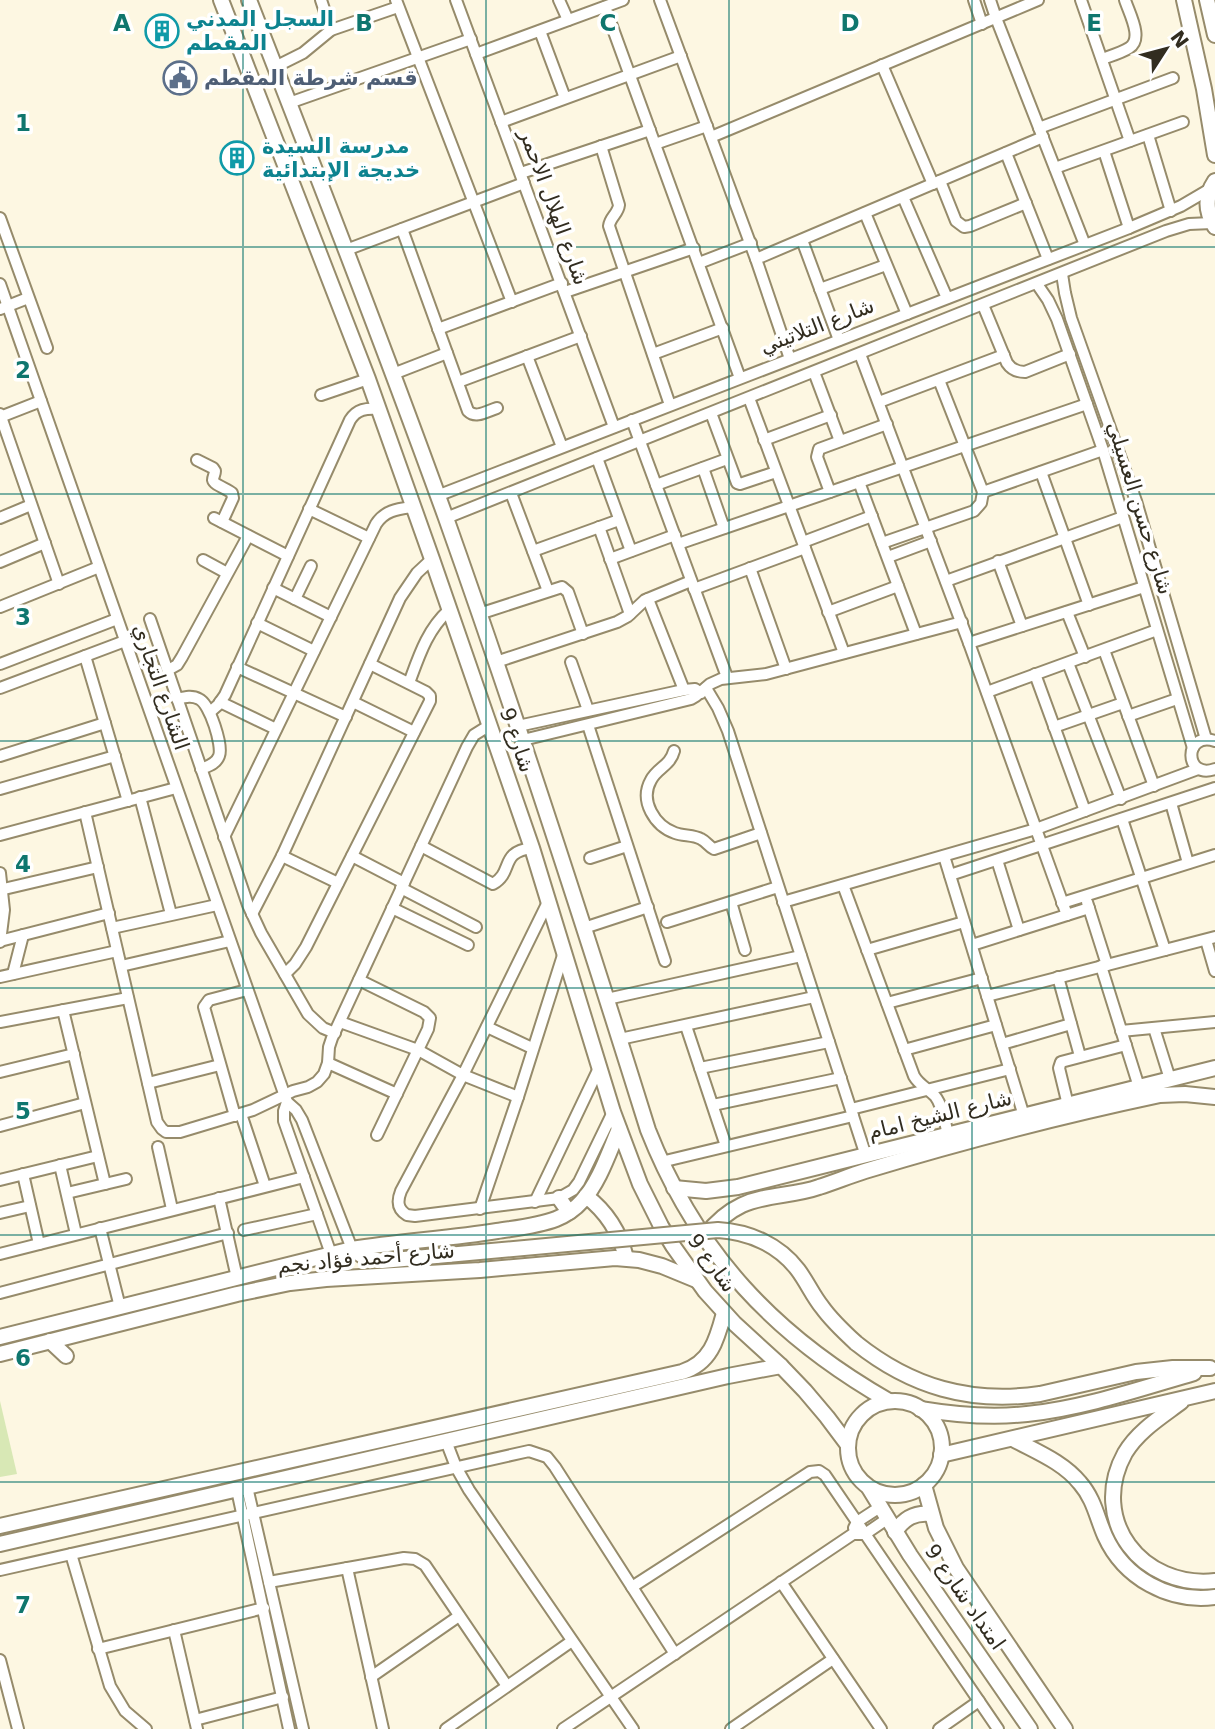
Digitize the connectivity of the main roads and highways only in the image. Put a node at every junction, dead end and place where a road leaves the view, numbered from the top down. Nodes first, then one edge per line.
1 (221, 0) edge
2 (249, 0) edge
3 (1184, 0) edge
4 (1207, 0) edge
5 (1215, 35) edge
6 (1215, 155) edge
7 (1212, 185) edge
8 (1214, 225) edge
9 (1215, 1068) edge
10 (1215, 1097) edge
11 (619, 1129) junction
12 (801, 1172) junction
13 (674, 1188) junction
14 (800, 1193) junction
15 (586, 1196) junction
16 (559, 1198) road end
17 (569, 1212) junction
18 (705, 1237) junction
19 (352, 1249) junction
20 (626, 1258) junction
21 (696, 1280) junction
22 (724, 1313) junction
23 (0, 1337) edge
24 (50, 1341) junction
25 (0, 1354) edge
26 (66, 1356) dead end
27 (781, 1366) junction
28 (1213, 1367) edge
29 (631, 1391) junction
30 (1215, 1391) edge
31 (1186, 1398) junction
32 (889, 1401) junction
33 (920, 1409) junction
34 (1013, 1439) junction
35 (848, 1446) junction
36 (941, 1455) junction
37 (924, 1485) junction
38 (868, 1487) junction
39 (931, 1514) junction
40 (0, 1526) edge
41 (895, 1532) junction
42 (0, 1544) edge
43 (1215, 1581) edge
44 (1215, 1597) edge
45 (1030, 1729) edge
46 (1065, 1729) edge

1 - 11 main road, شارع 9
2 - 13 main road, شارع 9
3 - 6 main road
4 - 5 main road
7 - 8 main road
9 - 12 main road, شارع الشيخ امام
10 - 14 main road, شارع الشيخ امام
11 - 15 main road, شارع أحمد فؤاد نجم
11 - 21 main road, شارع 9
12 - 13 main road, شارع الشيخ امام
12 - 14 main road
13 - 18 main road, شارع 9
14 - 18 main road, شارع الشيخ امام
15 - 17 main road, شارع أحمد فؤاد نجم
15 - 20 main road
16 - 17 main road
17 - 19 main road, شارع أحمد فؤاد نجم
18 - 32 main road, شارع 9
19 - 23 main road, شارع أحمد فؤاد نجم
19 - 28 main road, bridge
20 - 21 main road, شارع أحمد فؤاد نجم
20 - 24 main road, شارع أحمد فؤاد نجم
21 - 22 main road, شارع 9
22 - 27 main road, شارع 9
22 - 29 main road
24 - 25 main road, شارع أحمد فؤاد نجم
24 - 26 main road
27 - 29 main road
27 - 35 main road, شارع 9
28 - 33 main road
29 - 40 main road
29 - 42 main road
30 - 31 main road
31 - 34 main road
31 - 43 main road
32 - 33 main road
32 - 35 main road
33 - 36 main road
34 - 36 main road
34 - 44 main road
35 - 38 main road
36 - 37 main road
37 - 38 main road
37 - 39 main road, امتداد شارع 9
38 - 41 main road, امتداد شارع 9
39 - 41 main road
39 - 46 main road, امتداد شارع 9
41 - 45 main road, امتداد شارع 9

